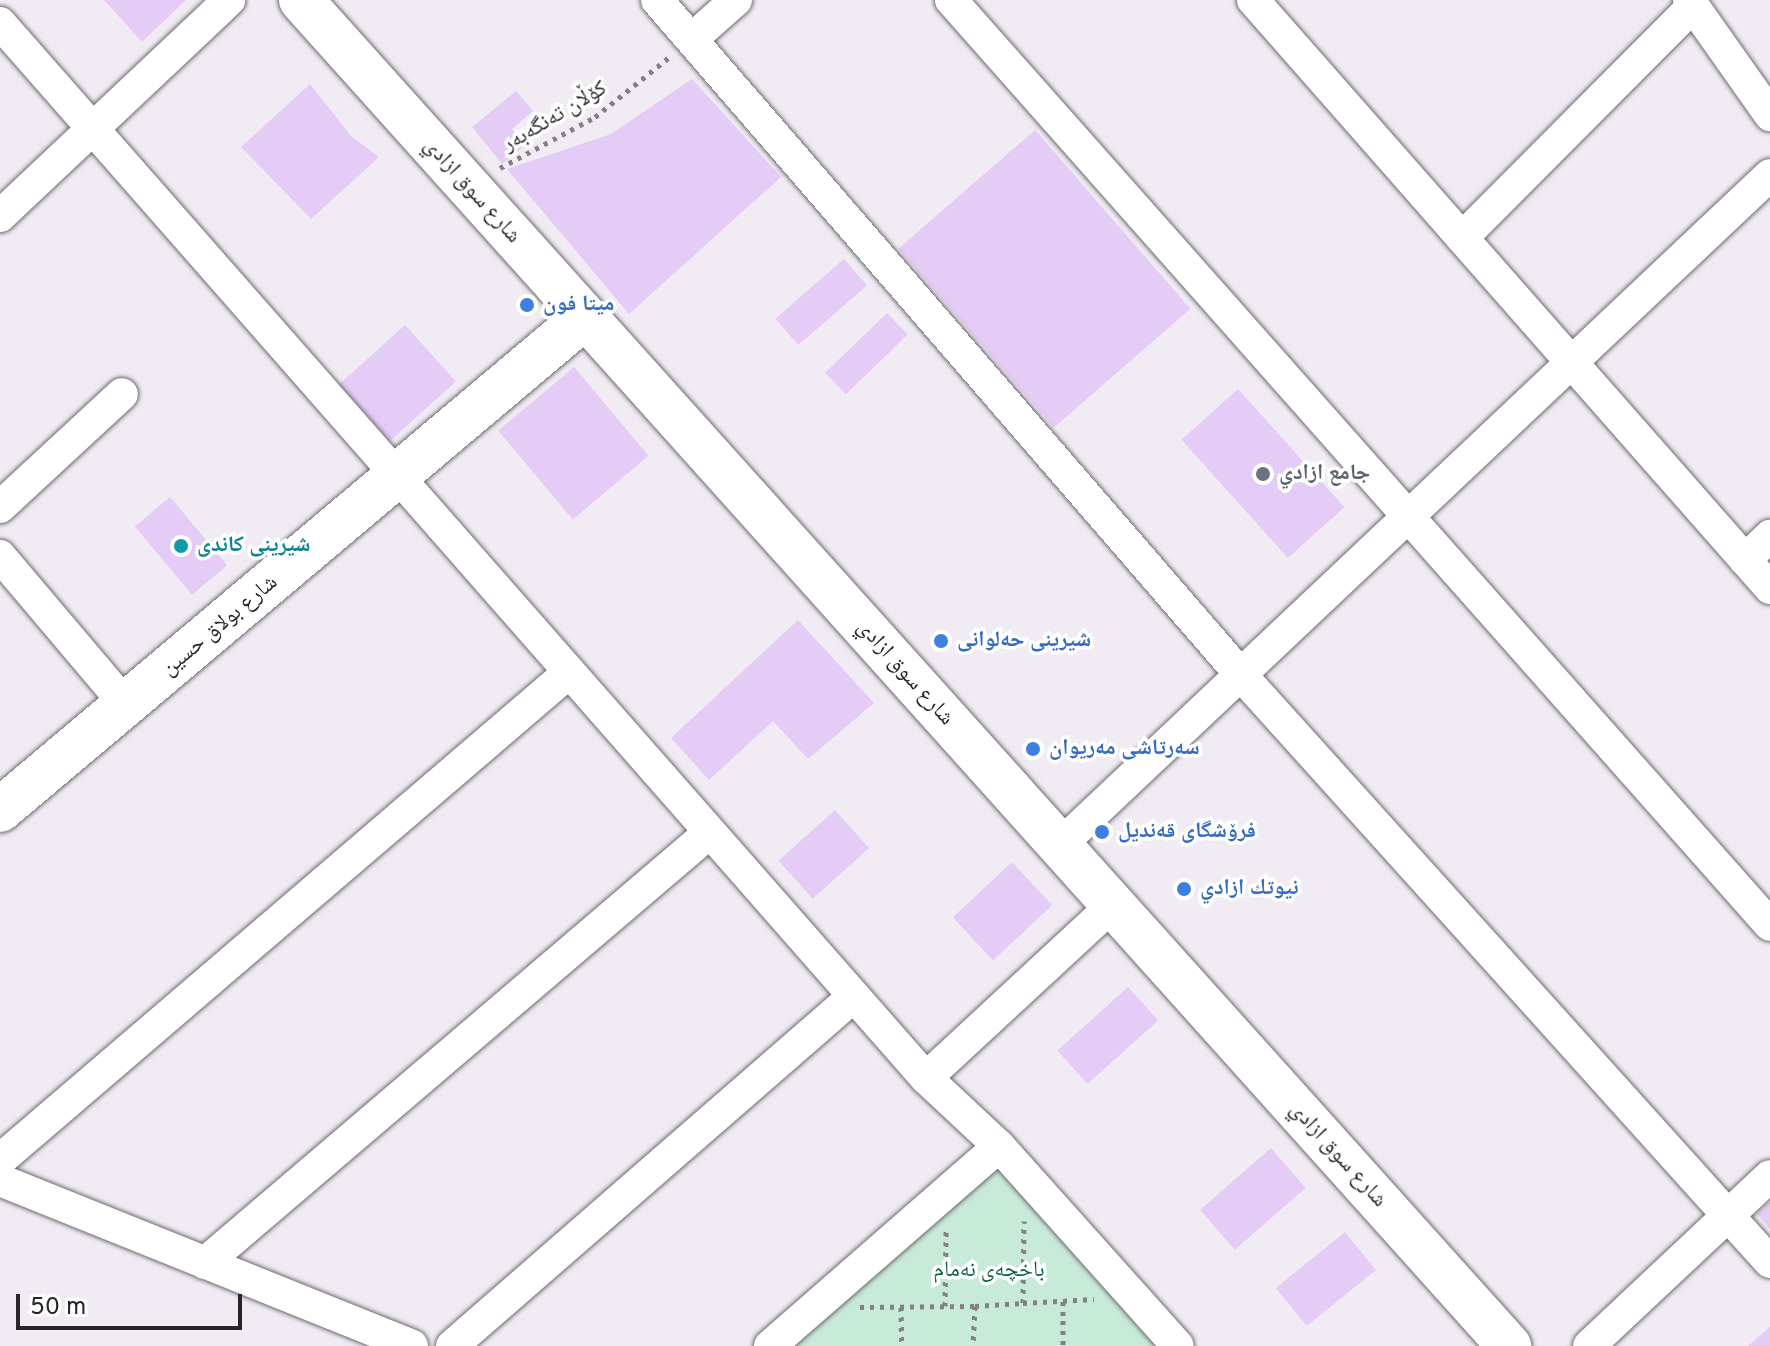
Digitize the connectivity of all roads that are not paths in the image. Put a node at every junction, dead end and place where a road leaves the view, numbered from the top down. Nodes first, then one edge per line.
1 (229, 0) edge
2 (301, 0) edge
3 (657, 0) edge
4 (736, 0) edge
5 (951, 0) edge
6 (1253, 0) edge
7 (1691, 3) edge
8 (0, 23) edge
9 (692, 39) junction
10 (1770, 115) edge
11 (94, 127) junction
12 (1770, 175) edge
13 (0, 216) edge
14 (1462, 238) junction
15 (585, 317) junction
16 (1572, 363) junction
17 (122, 394) dead end
18 (398, 477) junction
19 (0, 507) edge
20 (1409, 516) junction
21 (1770, 536) edge
22 (0, 556) edge
23 (1745, 560) junction
24 (1770, 588) edge
25 (567, 674) junction
26 (1241, 675) junction
27 (125, 704) junction
28 (0, 810) edge
29 (709, 833) junction
30 (1060, 845) junction
31 (1113, 905) junction
32 (1770, 925) edge
33 (854, 996) junction
34 (926, 1078) junction
35 (999, 1146) junction
36 (0, 1160) edge
37 (1770, 1176) edge
38 (0, 1180) edge
39 (1728, 1215) junction
40 (1770, 1262) edge
41 (205, 1263) junction
42 (412, 1346) edge
43 (452, 1346) edge
44 (770, 1346) edge
45 (1178, 1346) edge
46 (1509, 1346) edge
47 (1589, 1346) edge

1 - 11 street
2 - 15 street, شارع سوق ازادي
3 - 9 street
4 - 9 street
5 - 20 street
6 - 14 street
7 - 10 street
7 - 14 street
8 - 11 street
9 - 26 street
11 - 13 street
11 - 18 street
12 - 16 street
14 - 16 street
15 - 18 street, شارع بولاق حسين
15 - 30 street, شارع سوق ازادي
16 - 20 street
16 - 23 street
17 - 19 street
18 - 25 street
18 - 27 street, شارع بولاق حسين
20 - 26 street
20 - 32 street
21 - 23 street
22 - 27 street
23 - 24 street
25 - 29 street
25 - 36 street
26 - 30 street
26 - 39 street
27 - 28 street, شارع بولاق حسين
29 - 33 street
29 - 41 street
30 - 31 street, شارع سوق ازادي
31 - 34 street
31 - 46 street, شارع سوق ازادي
33 - 34 street
33 - 43 street
34 - 35 street
35 - 44 street
35 - 45 street
37 - 39 street
38 - 41 street
39 - 40 street
39 - 47 street
41 - 42 street

